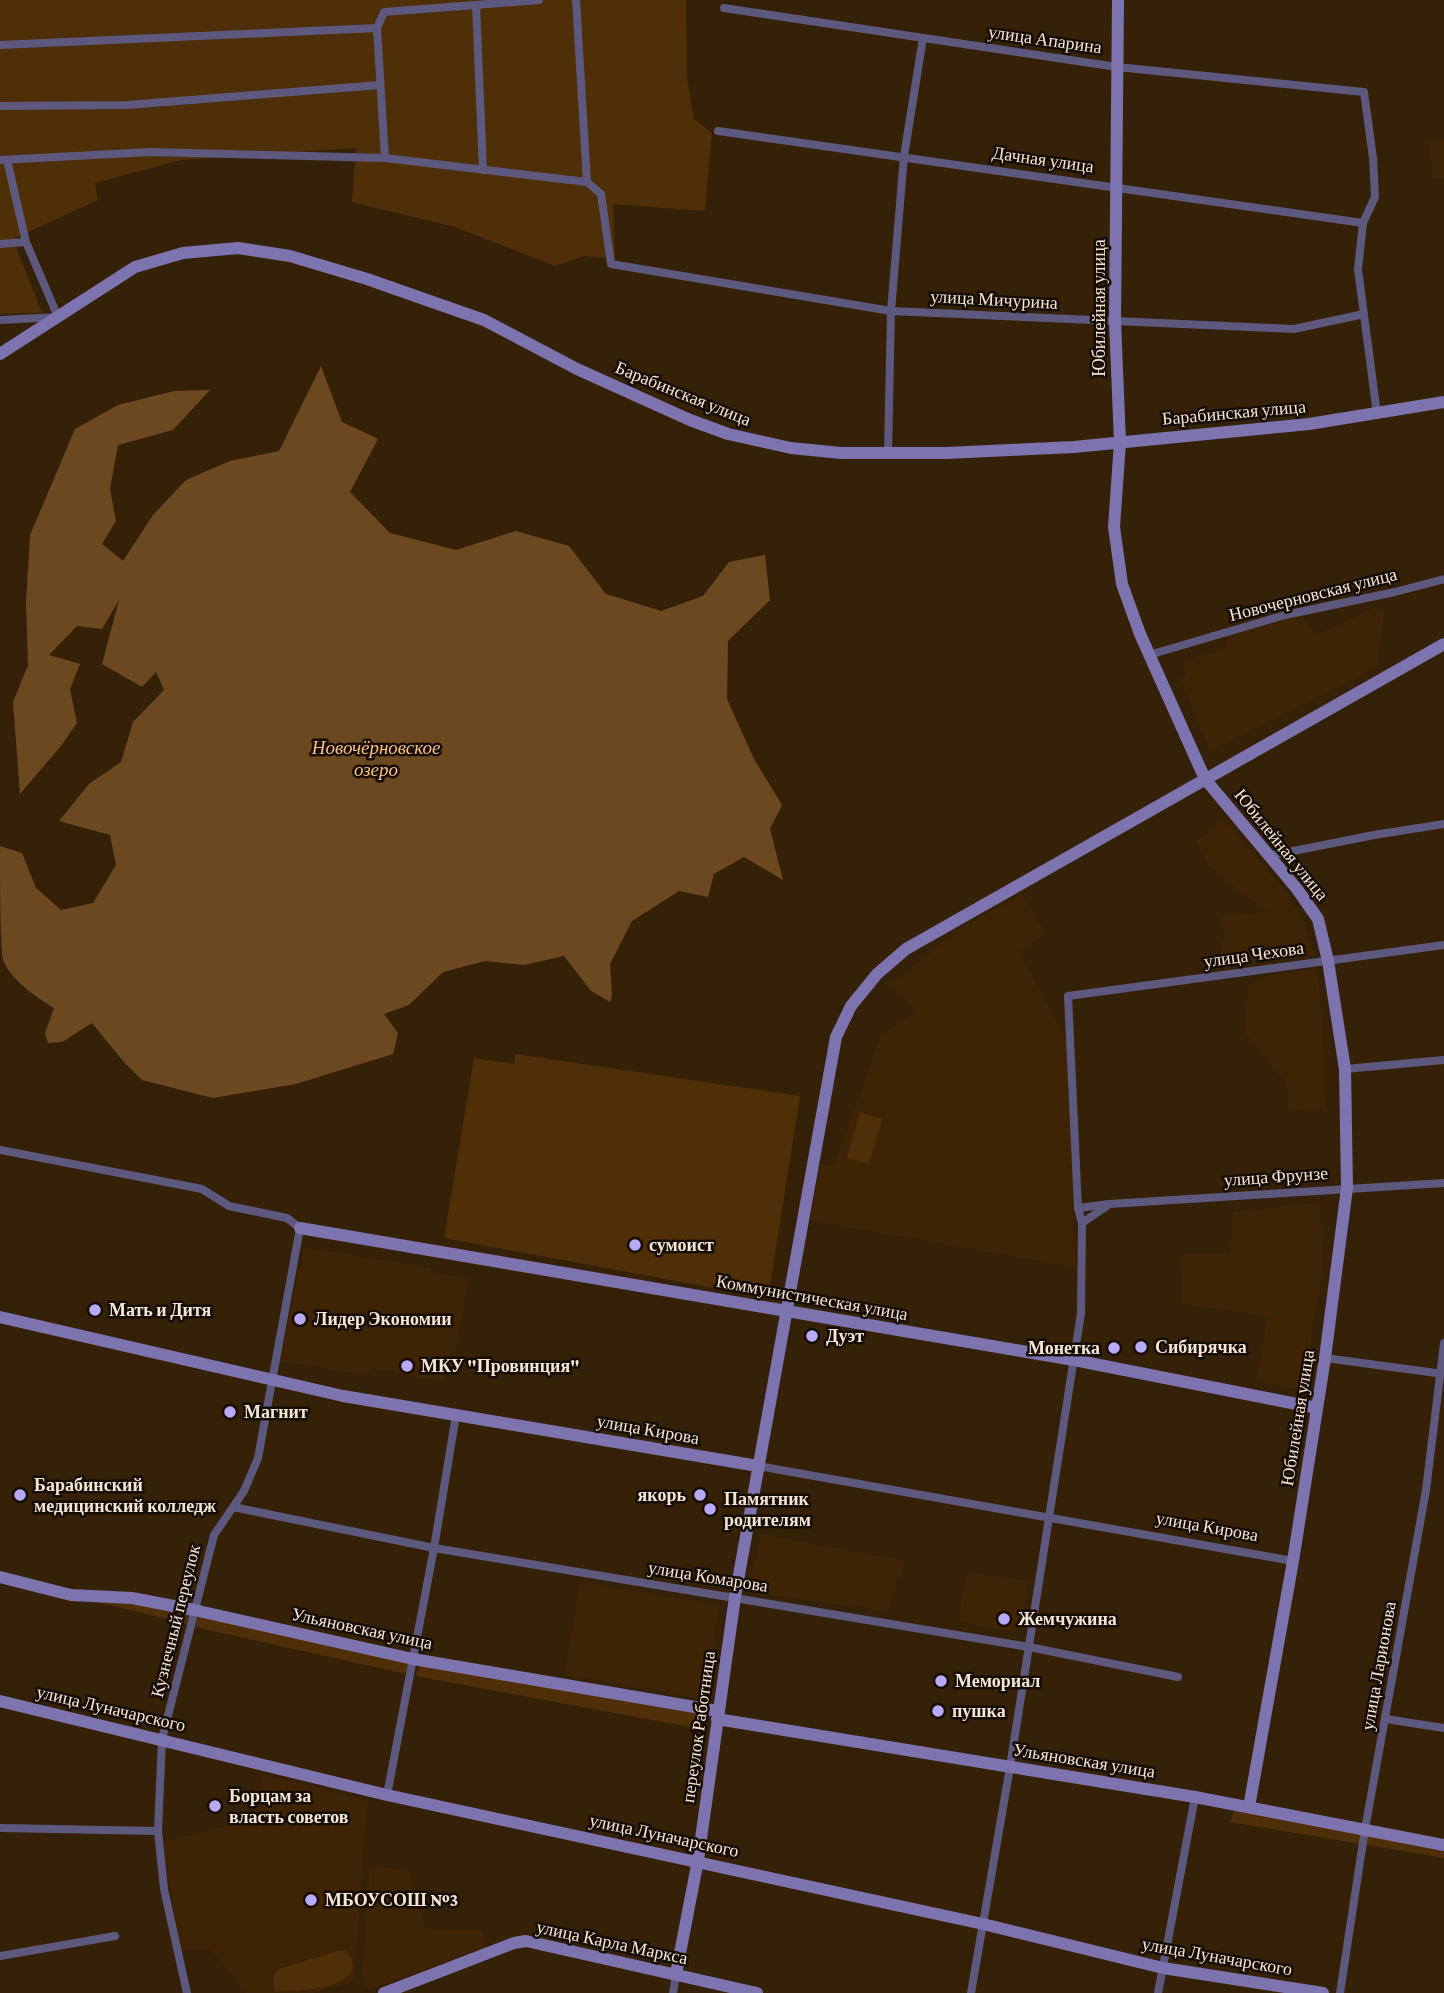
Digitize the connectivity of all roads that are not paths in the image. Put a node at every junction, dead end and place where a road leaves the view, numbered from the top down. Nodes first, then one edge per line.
1 (539, 0) edge
2 (576, 0) edge
3 (1118, 0) edge
4 (476, 5) junction
5 (724, 8) dead end
6 (377, 28) junction
7 (923, 38) junction
8 (0, 45) edge
9 (1117, 66) junction
10 (380, 85) junction
11 (0, 106) edge
12 (718, 131) dead end
13 (904, 156) junction
14 (385, 158) junction
15 (3, 160) edge
16 (484, 170) junction
17 (587, 182) junction
18 (1117, 187) junction
19 (1363, 223) junction
20 (26, 242) junction
21 (0, 244) edge
22 (891, 311) junction
23 (1364, 314) junction
24 (58, 317) junction
25 (0, 320) edge
26 (1115, 321) junction
27 (0, 354) edge
28 (1444, 402) edge
29 (1377, 414) junction
30 (1119, 442) junction
31 (888, 452) junction
32 (1444, 579) edge
33 (1444, 644) edge
34 (1149, 656) junction
35 (1205, 779) junction
36 (1444, 824) edge
37 (1268, 856) junction
38 (1444, 945) edge
39 (1328, 961) junction
40 (1444, 1060) edge
41 (1345, 1069) junction
42 (0, 1150) edge
43 (1444, 1183) edge
44 (1347, 1188) junction
45 (1110, 1204) junction
46 (1078, 1208) junction
47 (1082, 1223) junction
48 (300, 1228) junction
49 (785, 1312) junction
50 (0, 1317) edge
51 (1444, 1343) edge
52 (1325, 1359) junction
53 (1074, 1360) junction
54 (1441, 1373) edge
55 (271, 1379) junction
56 (1317, 1408) junction
57 (456, 1415) junction
58 (758, 1466) junction
59 (233, 1507) junction
60 (1049, 1516) junction
61 (435, 1548) junction
62 (1293, 1561) junction
63 (0, 1577) edge
64 (735, 1597) junction
65 (194, 1610) junction
66 (1029, 1647) junction
67 (414, 1659) junction
68 (1178, 1676) dead end
69 (0, 1701) edge
70 (717, 1715) junction
71 (1386, 1718) junction
72 (1444, 1728) edge
73 (162, 1739) junction
74 (1010, 1767) junction
75 (387, 1795) junction
76 (1195, 1797) junction
77 (1249, 1807) junction
78 (0, 1828) edge
79 (1365, 1829) junction
80 (158, 1831) junction
81 (1444, 1845) edge
82 (698, 1860) junction
83 (983, 1924) junction
84 (115, 1936) dead end
85 (0, 1956) edge
86 (1163, 1968) junction
87 (676, 1975) junction
88 (187, 1993) edge
89 (384, 1993) edge
90 (673, 1993) edge
91 (757, 1993) edge
92 (971, 1993) edge
93 (1158, 1993) edge
94 (1322, 1993) edge
95 (1340, 1993) edge

1 - 4 street
2 - 17 street
3 - 9 street, Юбилейная улица
4 - 6 street
4 - 16 street
5 - 7 street, улица Апарина
6 - 8 street
6 - 10 street
7 - 9 street, улица Апарина
7 - 13 street
9 - 18 street, Юбилейная улица
9 - 19 street, улица Апарина
10 - 11 street
10 - 14 street
12 - 13 street, Дачная улица
13 - 18 street, Дачная улица
13 - 22 street
14 - 15 street
14 - 16 street
15 - 20 street
16 - 17 street
17 - 22 street, улица Мичурина
18 - 19 street, Дачная улица
18 - 26 street, Юбилейная улица
19 - 23 street
20 - 21 street
20 - 24 street
22 - 26 street, улица Мичурина
22 - 31 street
23 - 26 street, улица Мичурина
23 - 29 street
24 - 25 street
24 - 27 street, Барабинская улица
24 - 31 street, Барабинская улица
26 - 30 street, Юбилейная улица
28 - 29 street, Барабинская улица
29 - 30 street, Барабинская улица
30 - 31 street, Барабинская улица
30 - 34 street, Юбилейная улица
32 - 34 street, Новочерновская улица
33 - 35 street, переулок Работница
34 - 35 street, Юбилейная улица
35 - 37 street, Юбилейная улица
35 - 49 street, переулок Работница
36 - 37 street
37 - 39 street, Юбилейная улица
38 - 39 street, улица Чехова
39 - 41 street, Юбилейная улица
39 - 46 street, улица Чехова
40 - 41 street
41 - 44 street, Юбилейная улица
42 - 48 street
43 - 44 street, улица Фрунзе
44 - 45 street, улица Фрунзе
44 - 52 street, Юбилейная улица
45 - 46 street, улица Фрунзе
45 - 47 street
46 - 47 street
47 - 53 street
48 - 49 street, Коммунистическая улица
48 - 55 street, Кузнечный переулок
49 - 53 street, Коммунистическая улица
49 - 58 street, переулок Работница
50 - 55 street, улица Кирова
51 - 54 street, улица Ларионова
52 - 54 street
52 - 56 street, Юбилейная улица
53 - 56 street, Коммунистическая улица
53 - 60 street
54 - 71 street, улица Ларионова
55 - 57 street, улица Кирова
55 - 59 street, Кузнечный переулок
56 - 62 street, Юбилейная улица
57 - 58 street, улица Кирова
57 - 61 street
58 - 60 street, улица Кирова
58 - 64 street, переулок Работница
59 - 61 street, улица Комарова
59 - 65 street, Кузнечный переулок
60 - 62 street, улица Кирова
60 - 66 street
61 - 64 street, улица Комарова
61 - 67 street
62 - 77 street, Юбилейная улица
63 - 65 street, Ульяновская улица
64 - 66 street, улица Комарова
64 - 70 street, переулок Работница
65 - 67 street, Ульяновская улица
65 - 73 street, Кузнечный переулок
66 - 68 street, улица Комарова
66 - 74 street
67 - 70 street, Ульяновская улица
67 - 75 street
69 - 73 street, улица Луначарского
70 - 74 street, Ульяновская улица
70 - 82 street, переулок Работница
71 - 72 street
71 - 79 street, улица Ларионова
73 - 75 street, улица Луначарского
73 - 80 street, Кузнечный переулок
74 - 76 street, Ульяновская улица
74 - 83 street
75 - 82 street, улица Луначарского
76 - 77 street, Ульяновская улица
76 - 86 street
77 - 79 street, Ульяновская улица
78 - 80 street
79 - 81 street, Ульяновская улица
79 - 95 street, улица Ларионова
80 - 88 street, Кузнечный переулок
82 - 83 street, улица Луначарского
82 - 87 street, переулок Работница
83 - 86 street, улица Луначарского
83 - 92 street
84 - 85 street
86 - 93 street
86 - 94 street, улица Луначарского
87 - 89 street, улица Карла Маркса
87 - 90 street, переулок Работница
87 - 91 street, улица Карла Маркса

